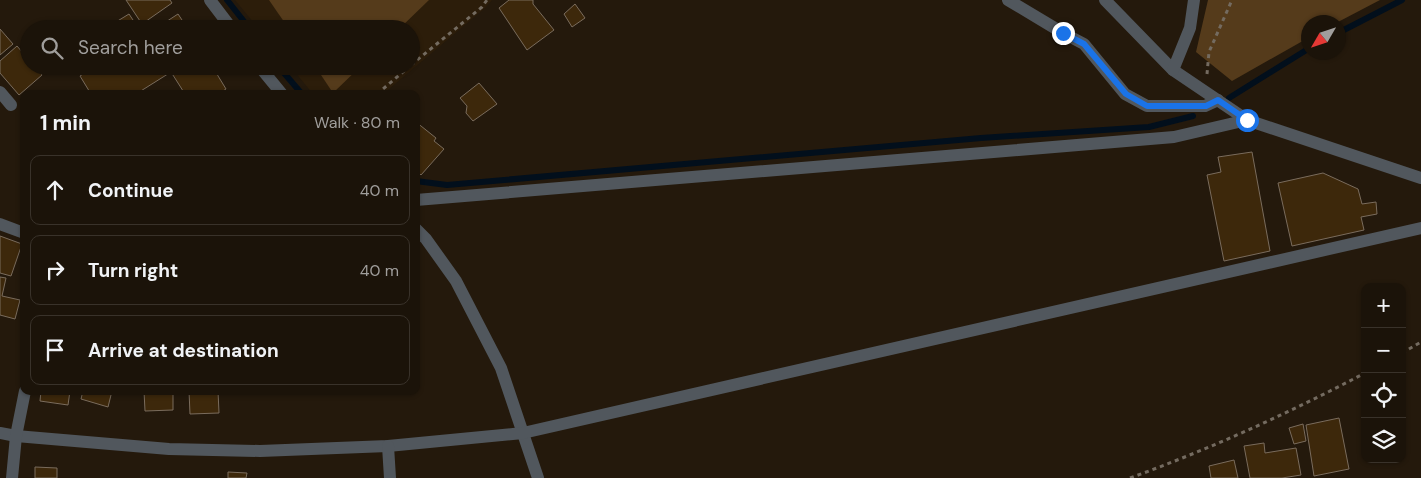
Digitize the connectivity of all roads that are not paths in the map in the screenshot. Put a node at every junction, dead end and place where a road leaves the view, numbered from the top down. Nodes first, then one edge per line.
1 (210, 0) edge
2 (1008, 0) edge
3 (1105, 0) edge
4 (1194, 0) edge
5 (225, 20) edge
6 (1173, 70) junction
7 (266, 75) edge
8 (279, 90) edge
9 (0, 92) edge
10 (1218, 100) junction
11 (11, 105) dead end
12 (1247, 120) junction
13 (1421, 178) edge
14 (420, 200) edge
15 (0, 224) edge
16 (1421, 228) edge
17 (20, 232) edge
18 (420, 233) edge
19 (24, 395) edge
20 (0, 432) edge
21 (523, 433) junction
22 (16, 436) junction
23 (388, 446) junction
24 (12, 478) edge
25 (390, 478) edge
26 (538, 478) edge

1 - 5 street
2 - 10 street
3 - 6 street
4 - 6 street
6 - 10 street
7 - 8 street
9 - 11 street
10 - 12 street
12 - 13 street
12 - 14 street
15 - 17 street
16 - 21 street
18 - 21 street
19 - 22 street
20 - 22 street
21 - 23 street
21 - 26 street
22 - 23 street
22 - 24 street
23 - 25 street

